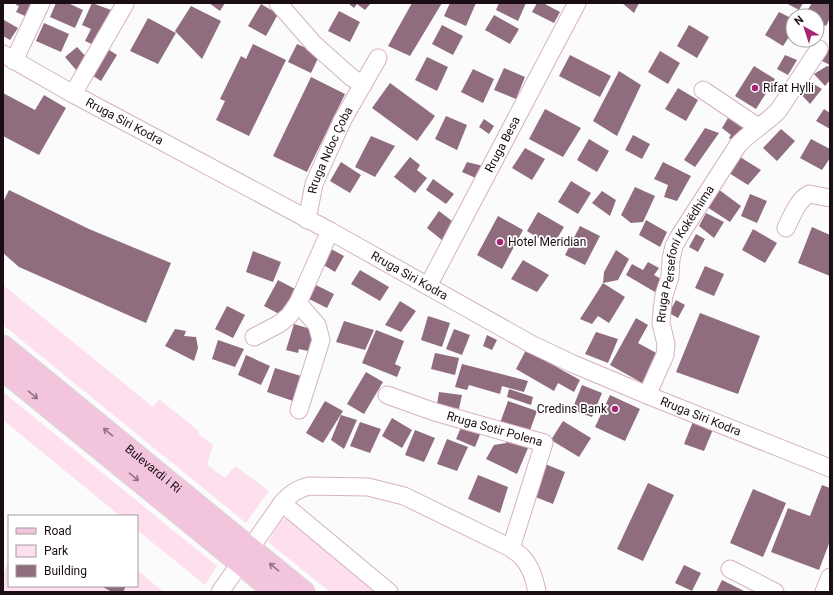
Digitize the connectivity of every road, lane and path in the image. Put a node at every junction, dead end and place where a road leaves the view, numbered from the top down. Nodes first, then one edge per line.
1 (41, 3) edge
2 (124, 3) edge
3 (278, 3) edge
4 (577, 3) edge
5 (819, 49) dead end
6 (8, 58) edge
7 (378, 58) dead end
8 (363, 84) junction
9 (703, 90) dead end
10 (73, 94) junction
11 (758, 126) junction
12 (830, 198) edge
13 (308, 220) junction
14 (786, 228) dead end
15 (330, 231) junction
16 (428, 286) junction
17 (298, 303) junction
18 (254, 337) dead end
19 (3, 346) edge
20 (3, 370) edge
21 (387, 395) dead end
22 (647, 395) junction
23 (299, 410) dead end
24 (830, 468) edge
25 (282, 503) junction
26 (511, 548) junction
27 (245, 556) junction
28 (730, 568) dead end
29 (830, 577) edge
30 (220, 592) edge
31 (276, 592) edge
32 (304, 592) edge
33 (390, 592) edge
34 (537, 592) edge
35 (775, 592) edge
36 (824, 592) edge

1 - 6 street
2 - 10 street
3 - 8 street
4 - 16 street, Rruga Besa
5 - 11 street, Rruga Persefoni Kokëdhima
6 - 10 street, Rruga Siri Kodra
7 - 8 street, Rruga Ndoc Çoba
8 - 13 street, Rruga Ndoc Çoba
9 - 11 street
10 - 13 street, Rruga Siri Kodra
11 - 22 street, Rruga Persefoni Kokëdhima
12 - 14 street
13 - 15 street, Rruga Siri Kodra
15 - 16 street, Rruga Siri Kodra
15 - 17 street
16 - 22 street, Rruga Siri Kodra
17 - 18 street
17 - 23 street
27 -> 19 main road, Bulevardi i Ri
20 -> 27 main road, Bulevardi i Ri
21 - 26 street, Rruga Sotir Polena
22 - 24 street, Rruga Siri Kodra
25 - 26 street
25 - 27 street
25 - 33 street
26 - 34 street
27 - 30 street
27 - 31 main road, Bulevardi i Ri
32 -> 27 main road, Bulevardi i Ri
28 - 35 street
29 - 36 street

